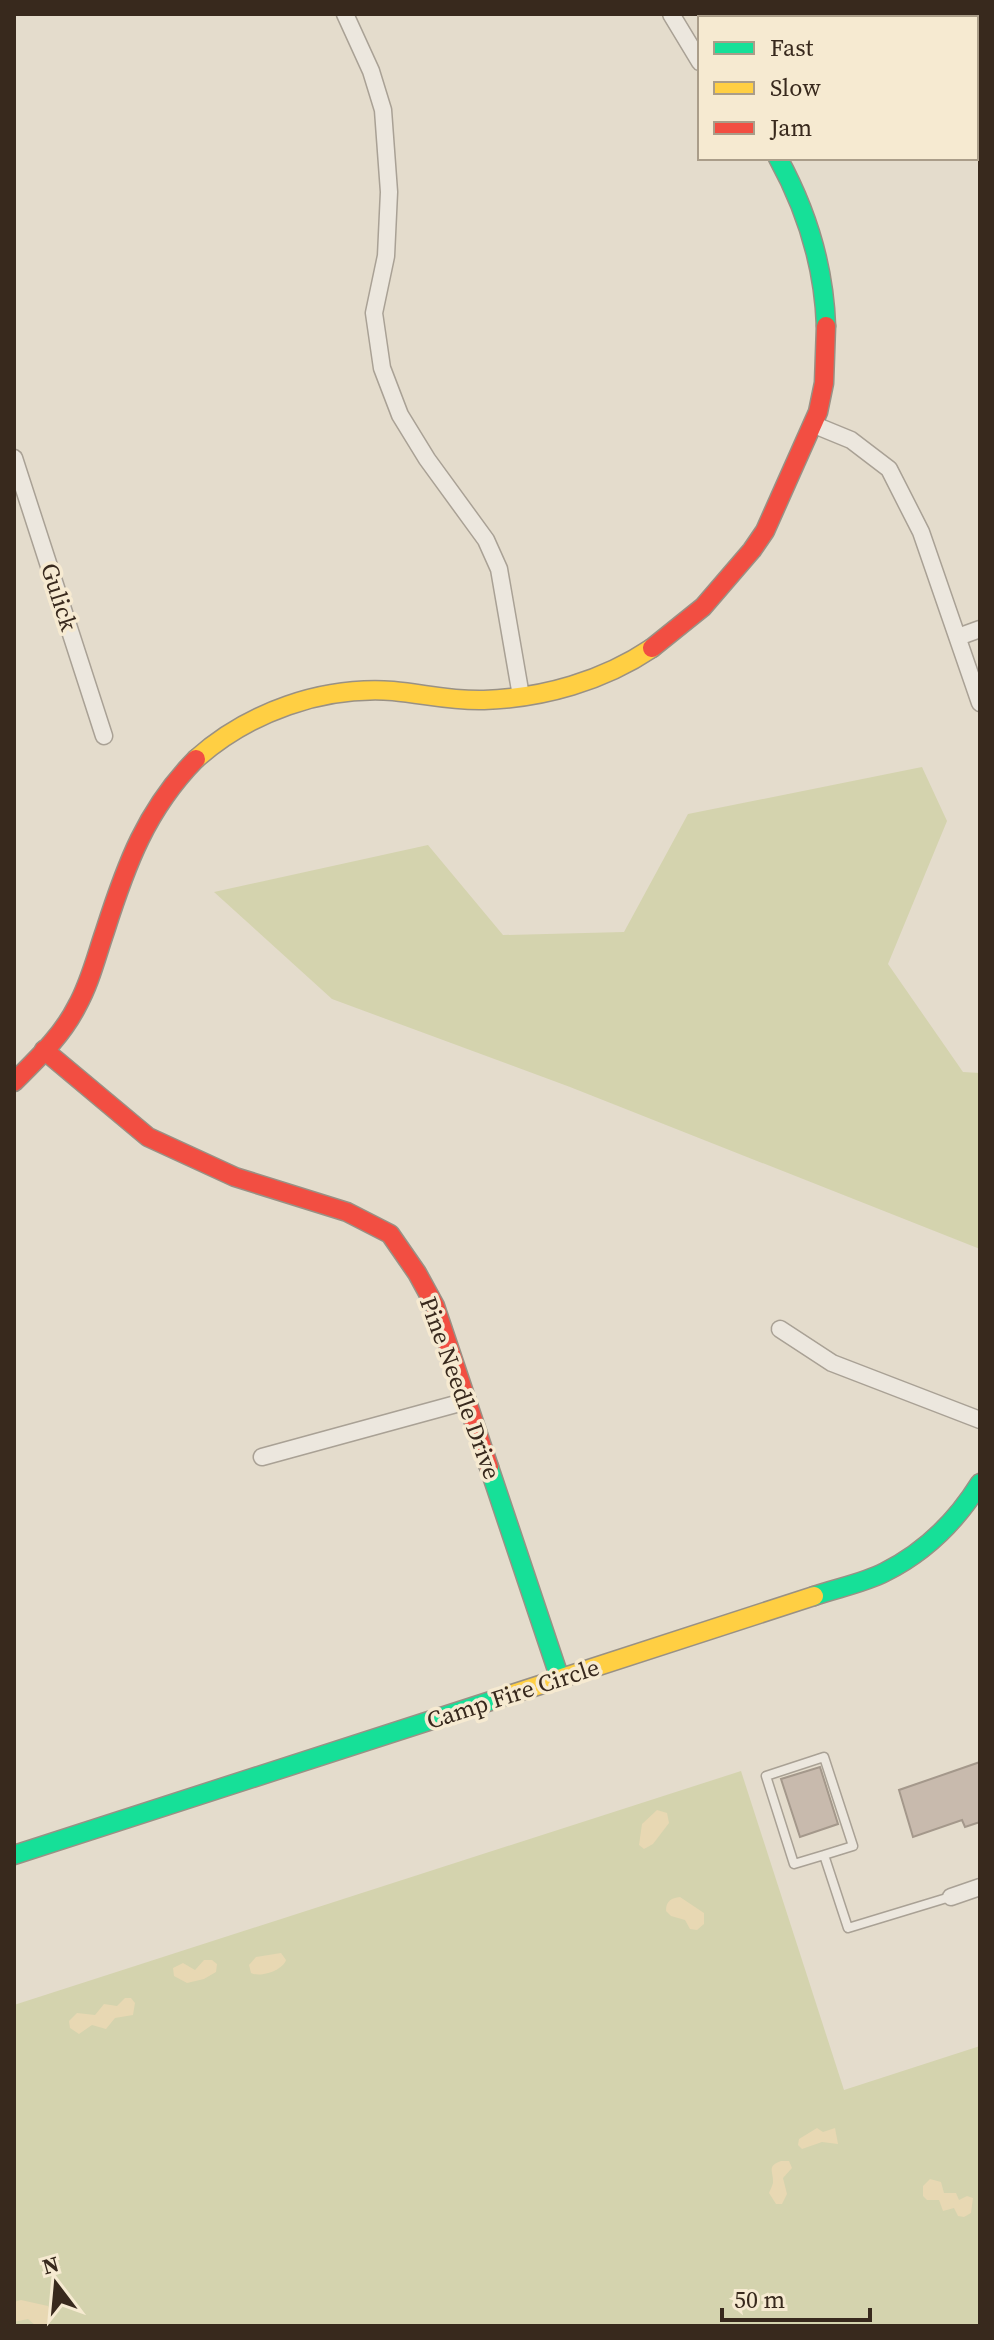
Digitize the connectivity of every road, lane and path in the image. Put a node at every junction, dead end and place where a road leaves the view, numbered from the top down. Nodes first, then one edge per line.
1 (345, 14) edge
2 (671, 14) edge
3 (698, 59) edge
4 (779, 160) edge
5 (812, 424) junction
6 (14, 458) edge
7 (980, 629) edge
8 (958, 637) junction
9 (521, 696) junction
10 (980, 703) edge
11 (104, 736) dead end
12 (44, 1050) junction
13 (14, 1082) edge
14 (780, 1329) dead end
15 (467, 1401) junction
16 (980, 1420) edge
17 (262, 1457) dead end
18 (980, 1483) edge
19 (560, 1679) junction
20 (14, 1855) edge
21 (824, 1855) junction
22 (980, 1887) edge
23 (951, 1897) joint

1 - 9 street
2 - 3 street
4 - 5 street
5 - 8 street
5 - 9 street
6 - 11 street, Gulick
7 - 8 street
8 - 10 street
9 - 12 street
12 - 13 street
12 - 15 street, Pine Needle Drive
14 - 16 street
15 - 17 street
15 - 19 street, Pine Needle Drive
18 - 19 street, Camp Fire Circle
19 - 20 street, Camp Fire Circle
21 - 21 lane
21 - 23 lane
22 - 23 street

